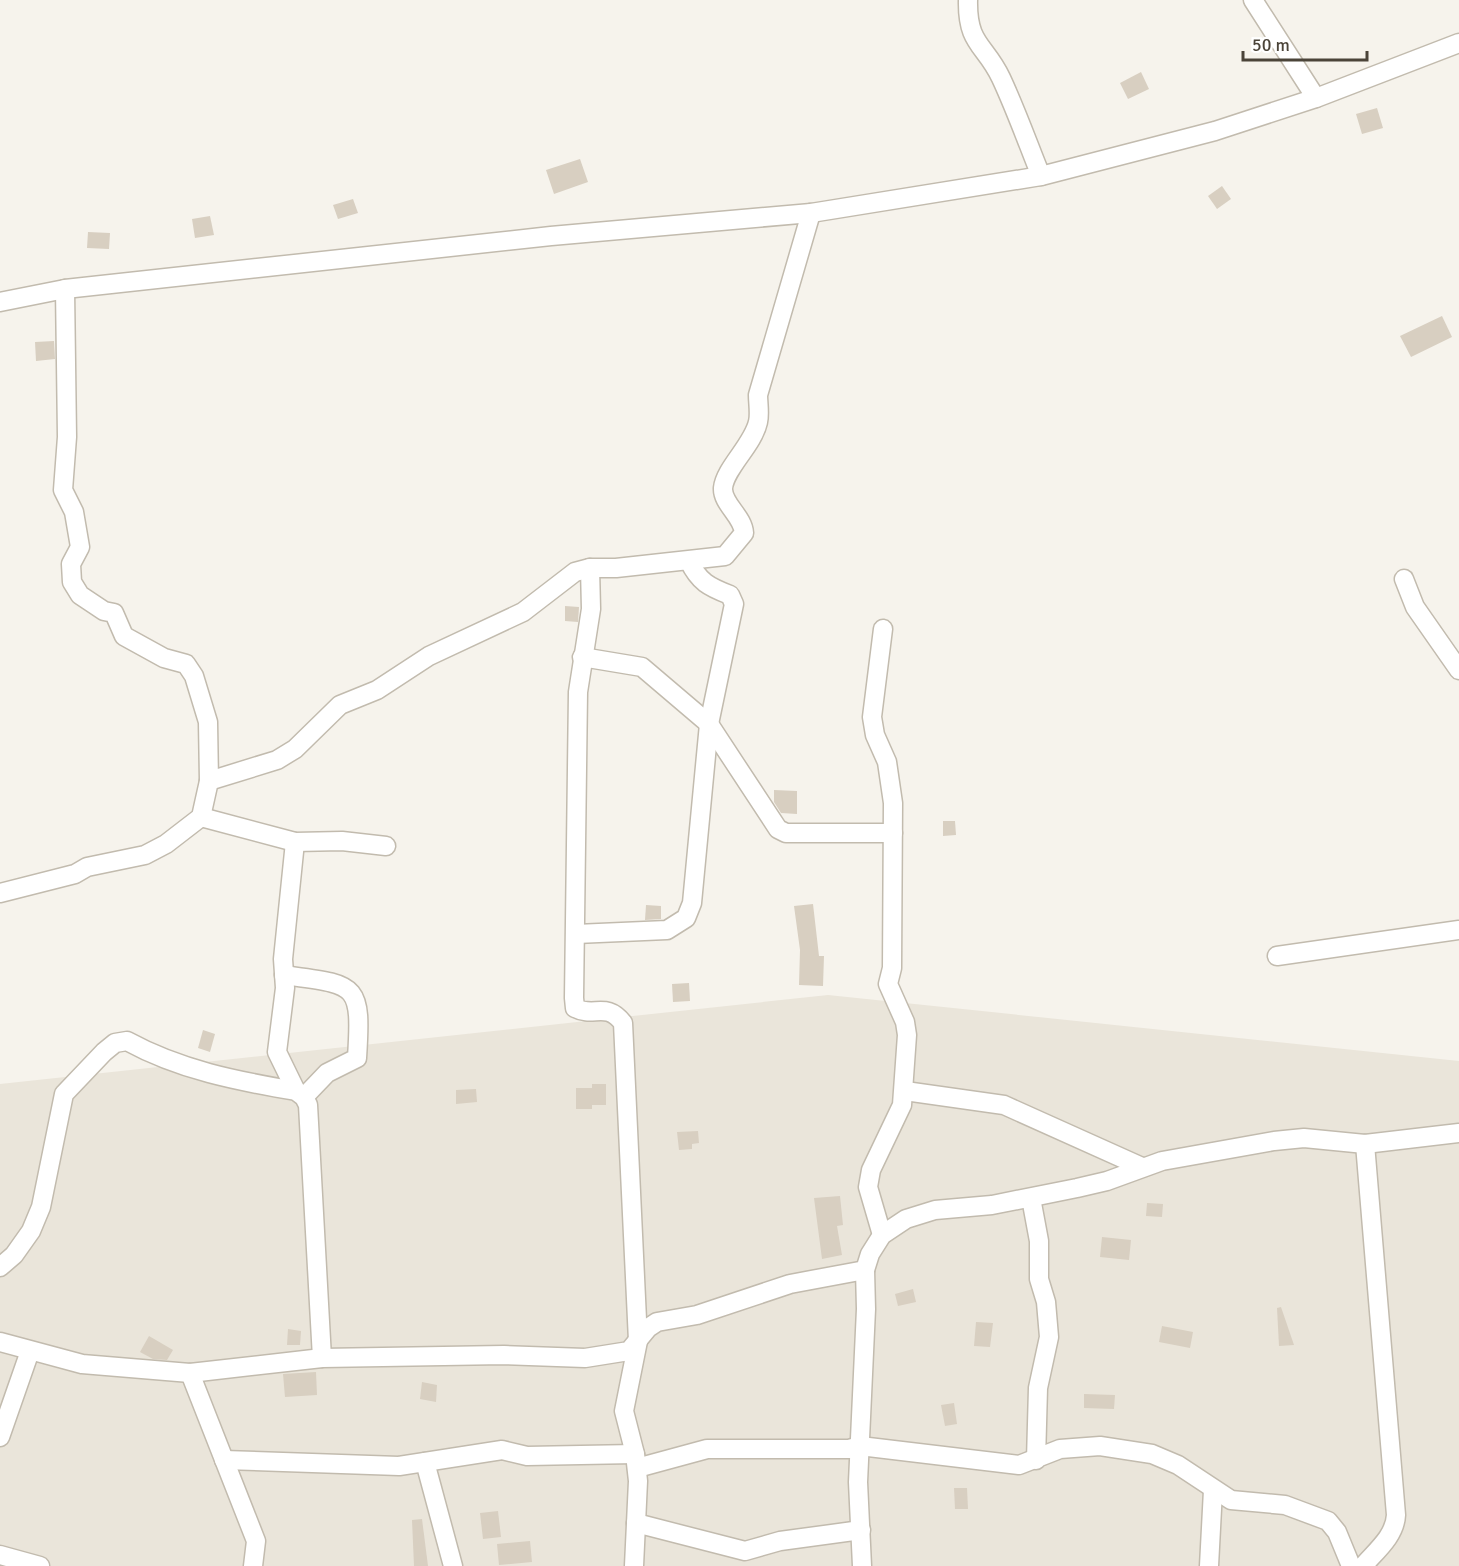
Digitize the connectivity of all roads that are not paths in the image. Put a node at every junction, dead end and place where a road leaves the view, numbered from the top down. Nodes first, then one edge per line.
1 (968, 0) edge
2 (1252, 0) edge
3 (1459, 43) edge
4 (1316, 98) junction
5 (1041, 177) junction
6 (811, 213) junction
7 (65, 289) junction
8 (0, 302) edge
9 (689, 561) junction
10 (590, 568) junction
11 (1404, 579) dead end
12 (883, 629) dead end
13 (582, 657) junction
14 (1459, 670) edge
15 (709, 724) junction
16 (209, 782) junction
17 (201, 818) junction
18 (893, 833) junction
19 (295, 842) junction
20 (386, 846) dead end
21 (0, 893) edge
22 (1459, 930) edge
23 (576, 934) junction
24 (1277, 956) dead end
25 (284, 975) junction
26 (905, 1091) junction
27 (299, 1094) junction
28 (1459, 1133) edge
29 (1365, 1144) junction
30 (1142, 1167) junction
31 (1031, 1198) junction
32 (882, 1235) junction
33 (0, 1267) edge
34 (865, 1270) junction
35 (638, 1341) junction
36 (0, 1342) edge
37 (30, 1351) junction
38 (322, 1358) junction
39 (190, 1373) junction
40 (0, 1437) edge
41 (860, 1446) junction
42 (224, 1460) junction
43 (1036, 1460) junction
44 (636, 1461) junction
45 (425, 1462) junction
46 (1213, 1490) junction
47 (636, 1523) junction
48 (861, 1530) junction
49 (0, 1556) edge
50 (40, 1566) edge
51 (253, 1566) edge
52 (453, 1566) edge
53 (634, 1566) edge
54 (862, 1566) edge
55 (1209, 1566) edge
56 (1351, 1566) edge
57 (1363, 1566) edge

1 - 5 street
2 - 4 street
3 - 4 street
4 - 5 street
5 - 6 street
6 - 7 street
6 - 9 street
7 - 8 street
7 - 16 street
9 - 10 street
9 - 15 street
10 - 13 street
10 - 16 street
11 - 14 street
12 - 18 street
13 - 15 street
13 - 23 street
15 - 18 street
15 - 23 street
16 - 17 street
17 - 19 street
17 - 21 street
18 - 26 street
19 - 20 street
19 - 25 street
22 - 24 street
23 - 35 street
25 - 27 street
25 - 27 street
26 - 30 street
26 - 32 street
27 - 33 street
27 - 38 street
28 - 29 street
29 - 30 street
29 - 57 street
30 - 31 street
31 - 32 street
31 - 43 street
32 - 34 street
34 - 35 street
34 - 41 street
35 - 38 street
35 - 44 street
36 - 37 street
37 - 39 street
37 - 40 street
38 - 39 street
39 - 42 street
41 - 43 street
41 - 44 street
41 - 48 street
42 - 45 street
42 - 51 street
43 - 46 street
44 - 45 street
44 - 47 street
45 - 52 street
46 - 55 street
46 - 56 street
47 - 48 street
47 - 53 street
48 - 54 street
49 - 50 street

